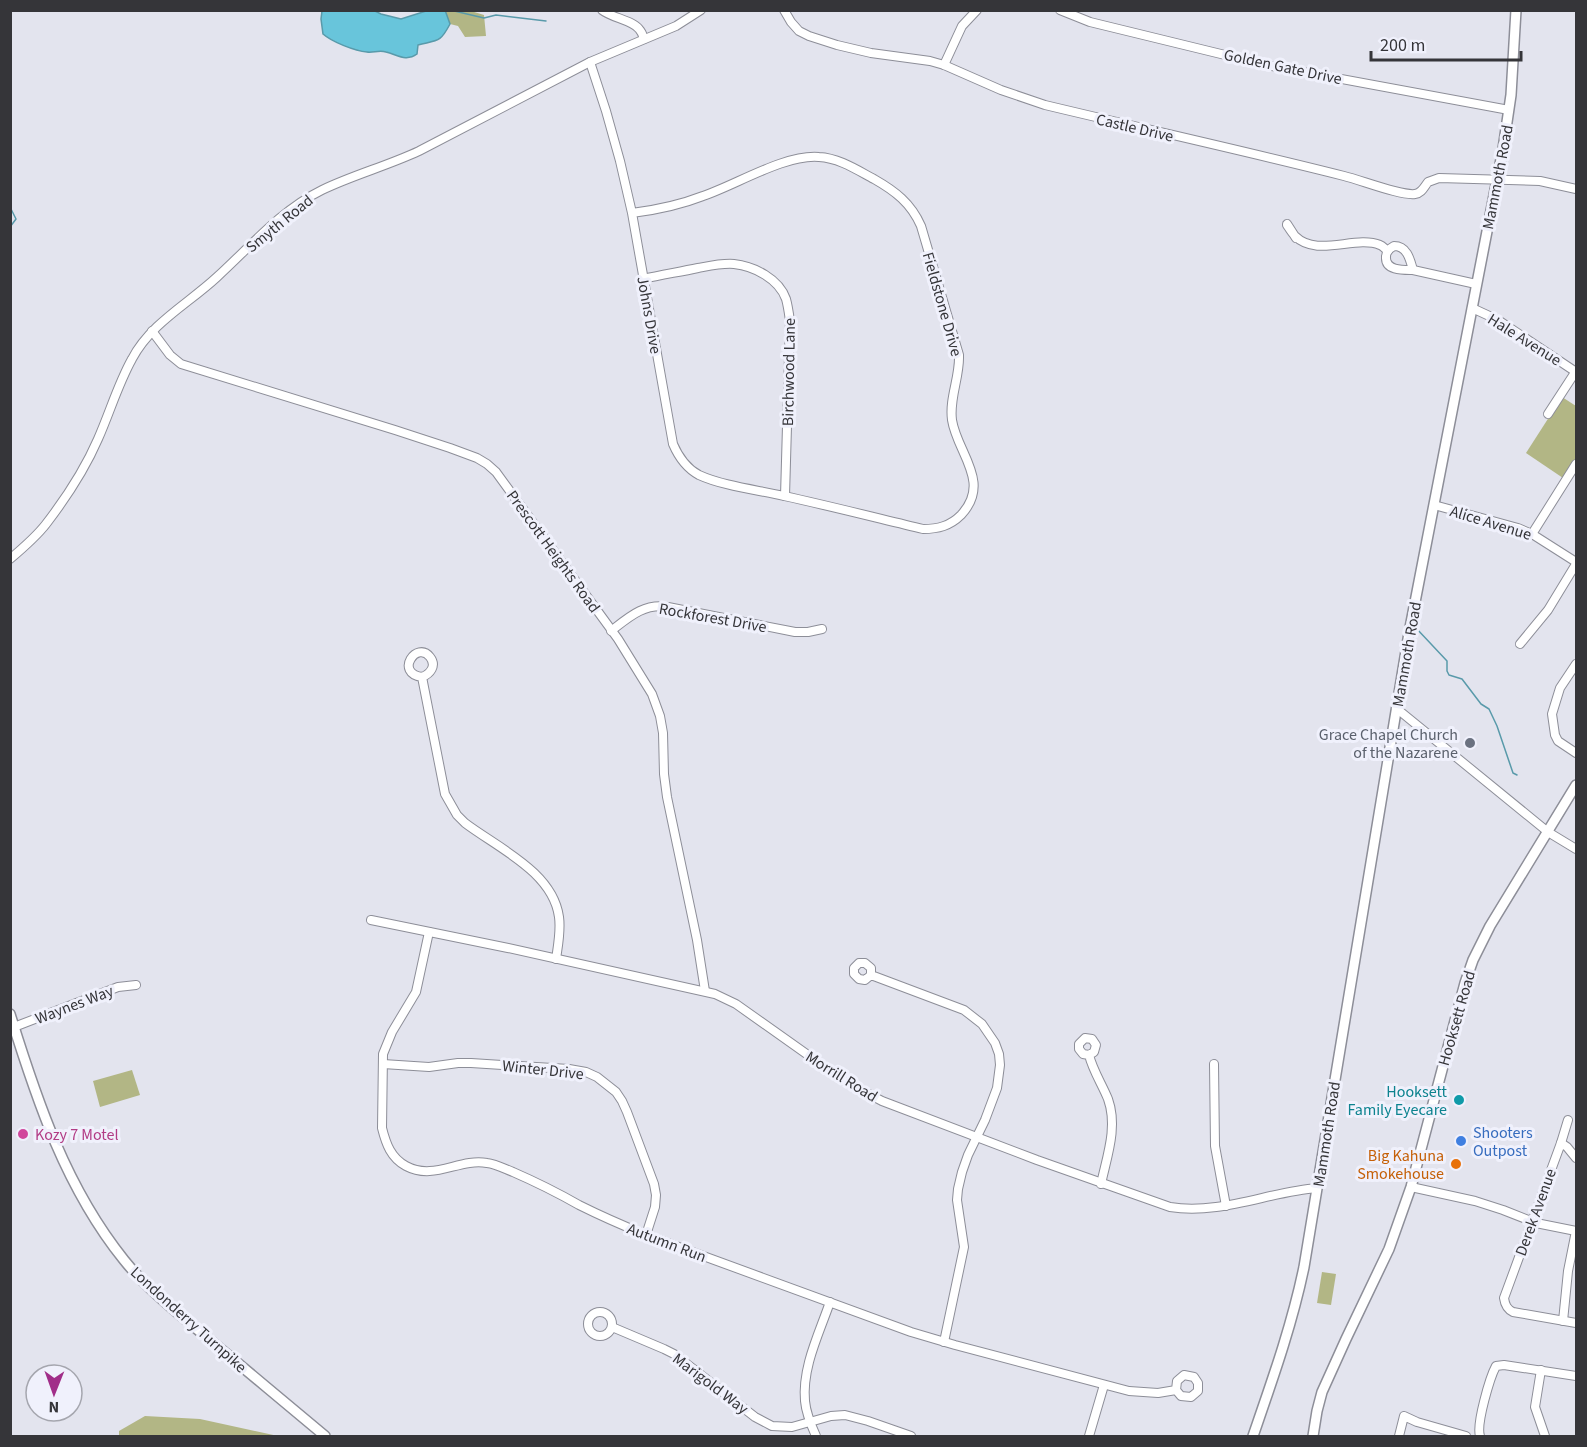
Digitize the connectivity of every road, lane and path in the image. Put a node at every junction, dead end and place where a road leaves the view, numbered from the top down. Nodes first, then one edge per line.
1 (602, 10) edge
2 (701, 10) edge
3 (784, 10) edge
4 (977, 10) edge
5 (1059, 10) edge
6 (1516, 10) edge
7 (644, 39) junction
8 (590, 62) junction
9 (944, 65) junction
10 (1509, 110) junction
11 (1497, 180) junction
12 (1576, 189) edge
13 (632, 213) junction
14 (1296, 238) dead end
15 (1388, 251) junction
16 (1413, 270) junction
17 (643, 279) junction
18 (1476, 284) junction
19 (1472, 308) junction
20 (152, 331) junction
21 (1576, 371) edge
22 (1548, 414) dead end
23 (1576, 464) edge
24 (785, 496) junction
25 (1434, 505) junction
26 (1532, 534) junction
27 (10, 560) edge
28 (1576, 563) edge
29 (822, 629) dead end
30 (611, 631) junction
31 (1520, 644) dead end
32 (1576, 664) edge
33 (422, 676) dead end
34 (1396, 708) junction
35 (1576, 753) edge
36 (1576, 787) edge
37 (1548, 832) junction
38 (1576, 849) edge
39 (371, 920) dead end
40 (429, 932) junction
41 (556, 959) junction
42 (871, 975) dead end
43 (135, 985) dead end
44 (705, 991) junction
45 (10, 1014) edge
46 (14, 1027) junction
47 (1089, 1055) dead end
48 (383, 1064) junction
49 (1214, 1064) dead end
50 (1568, 1120) dead end
51 (976, 1137) junction
52 (1561, 1143) junction
53 (1576, 1158) edge
54 (1101, 1184) junction
55 (1411, 1187) junction
56 (1317, 1188) junction
57 (1226, 1206) junction
58 (1532, 1221) junction
59 (1576, 1231) edge
60 (646, 1235) junction
61 (830, 1302) junction
62 (1563, 1321) junction
63 (1576, 1323) edge
64 (612, 1327) dead end
65 (944, 1342) junction
66 (1541, 1370) junction
67 (1576, 1376) edge
68 (1104, 1385) junction
69 (1176, 1390) dead end
70 (810, 1421) junction
71 (1546, 1436) edge
72 (325, 1437) edge
73 (816, 1437) edge
74 (911, 1437) edge
75 (1089, 1437) edge
76 (1253, 1437) edge
77 (1313, 1437) edge
78 (1399, 1437) edge
79 (1466, 1437) edge
80 (1480, 1437) edge

1 - 7 street
2 - 7 street, Smyth Road
3 - 9 street, Castle Drive
4 - 9 street
5 - 10 street, Golden Gate Drive
6 - 10 main road, Mammoth Road
7 - 8 street, Smyth Road
8 - 13 street, Johns Drive
8 - 20 street, Smyth Road
9 - 11 street, Castle Drive
10 - 11 main road, Mammoth Road
11 - 12 street, Castle Drive
11 - 18 main road, Mammoth Road
13 - 17 street, Johns Drive
13 - 24 street, Fieldstone Drive
14 - 15 street
15 - 16 street
15 - 16 street
16 - 18 street
17 - 24 street, Johns Drive
17 - 24 street, Birchwood Lane
18 - 19 main road, Mammoth Road
19 - 21 street, Hale Avenue
19 - 25 main road, Mammoth Road
20 - 27 street, Smyth Road
20 - 30 street, Prescott Heights Road
21 - 22 street
23 - 26 street
25 - 26 street, Alice Avenue
25 - 34 main road, Mammoth Road
26 - 28 street, Alice Avenue
28 - 31 street
29 - 30 street, Rockforest Drive
30 - 44 street, Prescott Heights Road
32 - 35 street
33 - 41 street
34 - 37 street
34 - 56 main road, Mammoth Road
36 - 37 main road, Hooksett Road
37 - 38 street
37 - 55 main road, Hooksett Road
39 - 40 street, Morrill Road
40 - 41 street, Morrill Road
40 - 48 street, Autumn Run
41 - 44 street, Morrill Road
42 - 51 street
43 - 46 street, Waynes Way
44 - 51 street, Morrill Road
45 - 46 main road, Londonderry Turnpike
46 - 72 main road, Londonderry Turnpike
47 - 54 street
48 - 60 street, Autumn Run
48 - 60 street, Winter Drive
49 - 57 street
50 - 52 street, Derek Avenue
51 - 54 street, Morrill Road
51 - 65 street
52 - 53 street
52 - 58 street, Derek Avenue
54 - 57 street, Morrill Road
55 - 58 street
55 - 77 main road, Hooksett Road
56 - 57 street, Morrill Road
56 - 76 main road, Mammoth Road
58 - 59 street
58 - 62 street, Derek Avenue
59 - 62 street
60 - 61 street, Autumn Run
61 - 65 street, Autumn Run
61 - 70 street
62 - 63 street
64 - 70 street, Marigold Way
65 - 68 street, Autumn Run
66 - 67 street
66 - 71 street
66 - 80 street
68 - 69 street, Autumn Run
68 - 75 street
70 - 73 street
70 - 74 street, Marigold Way
78 - 79 street

